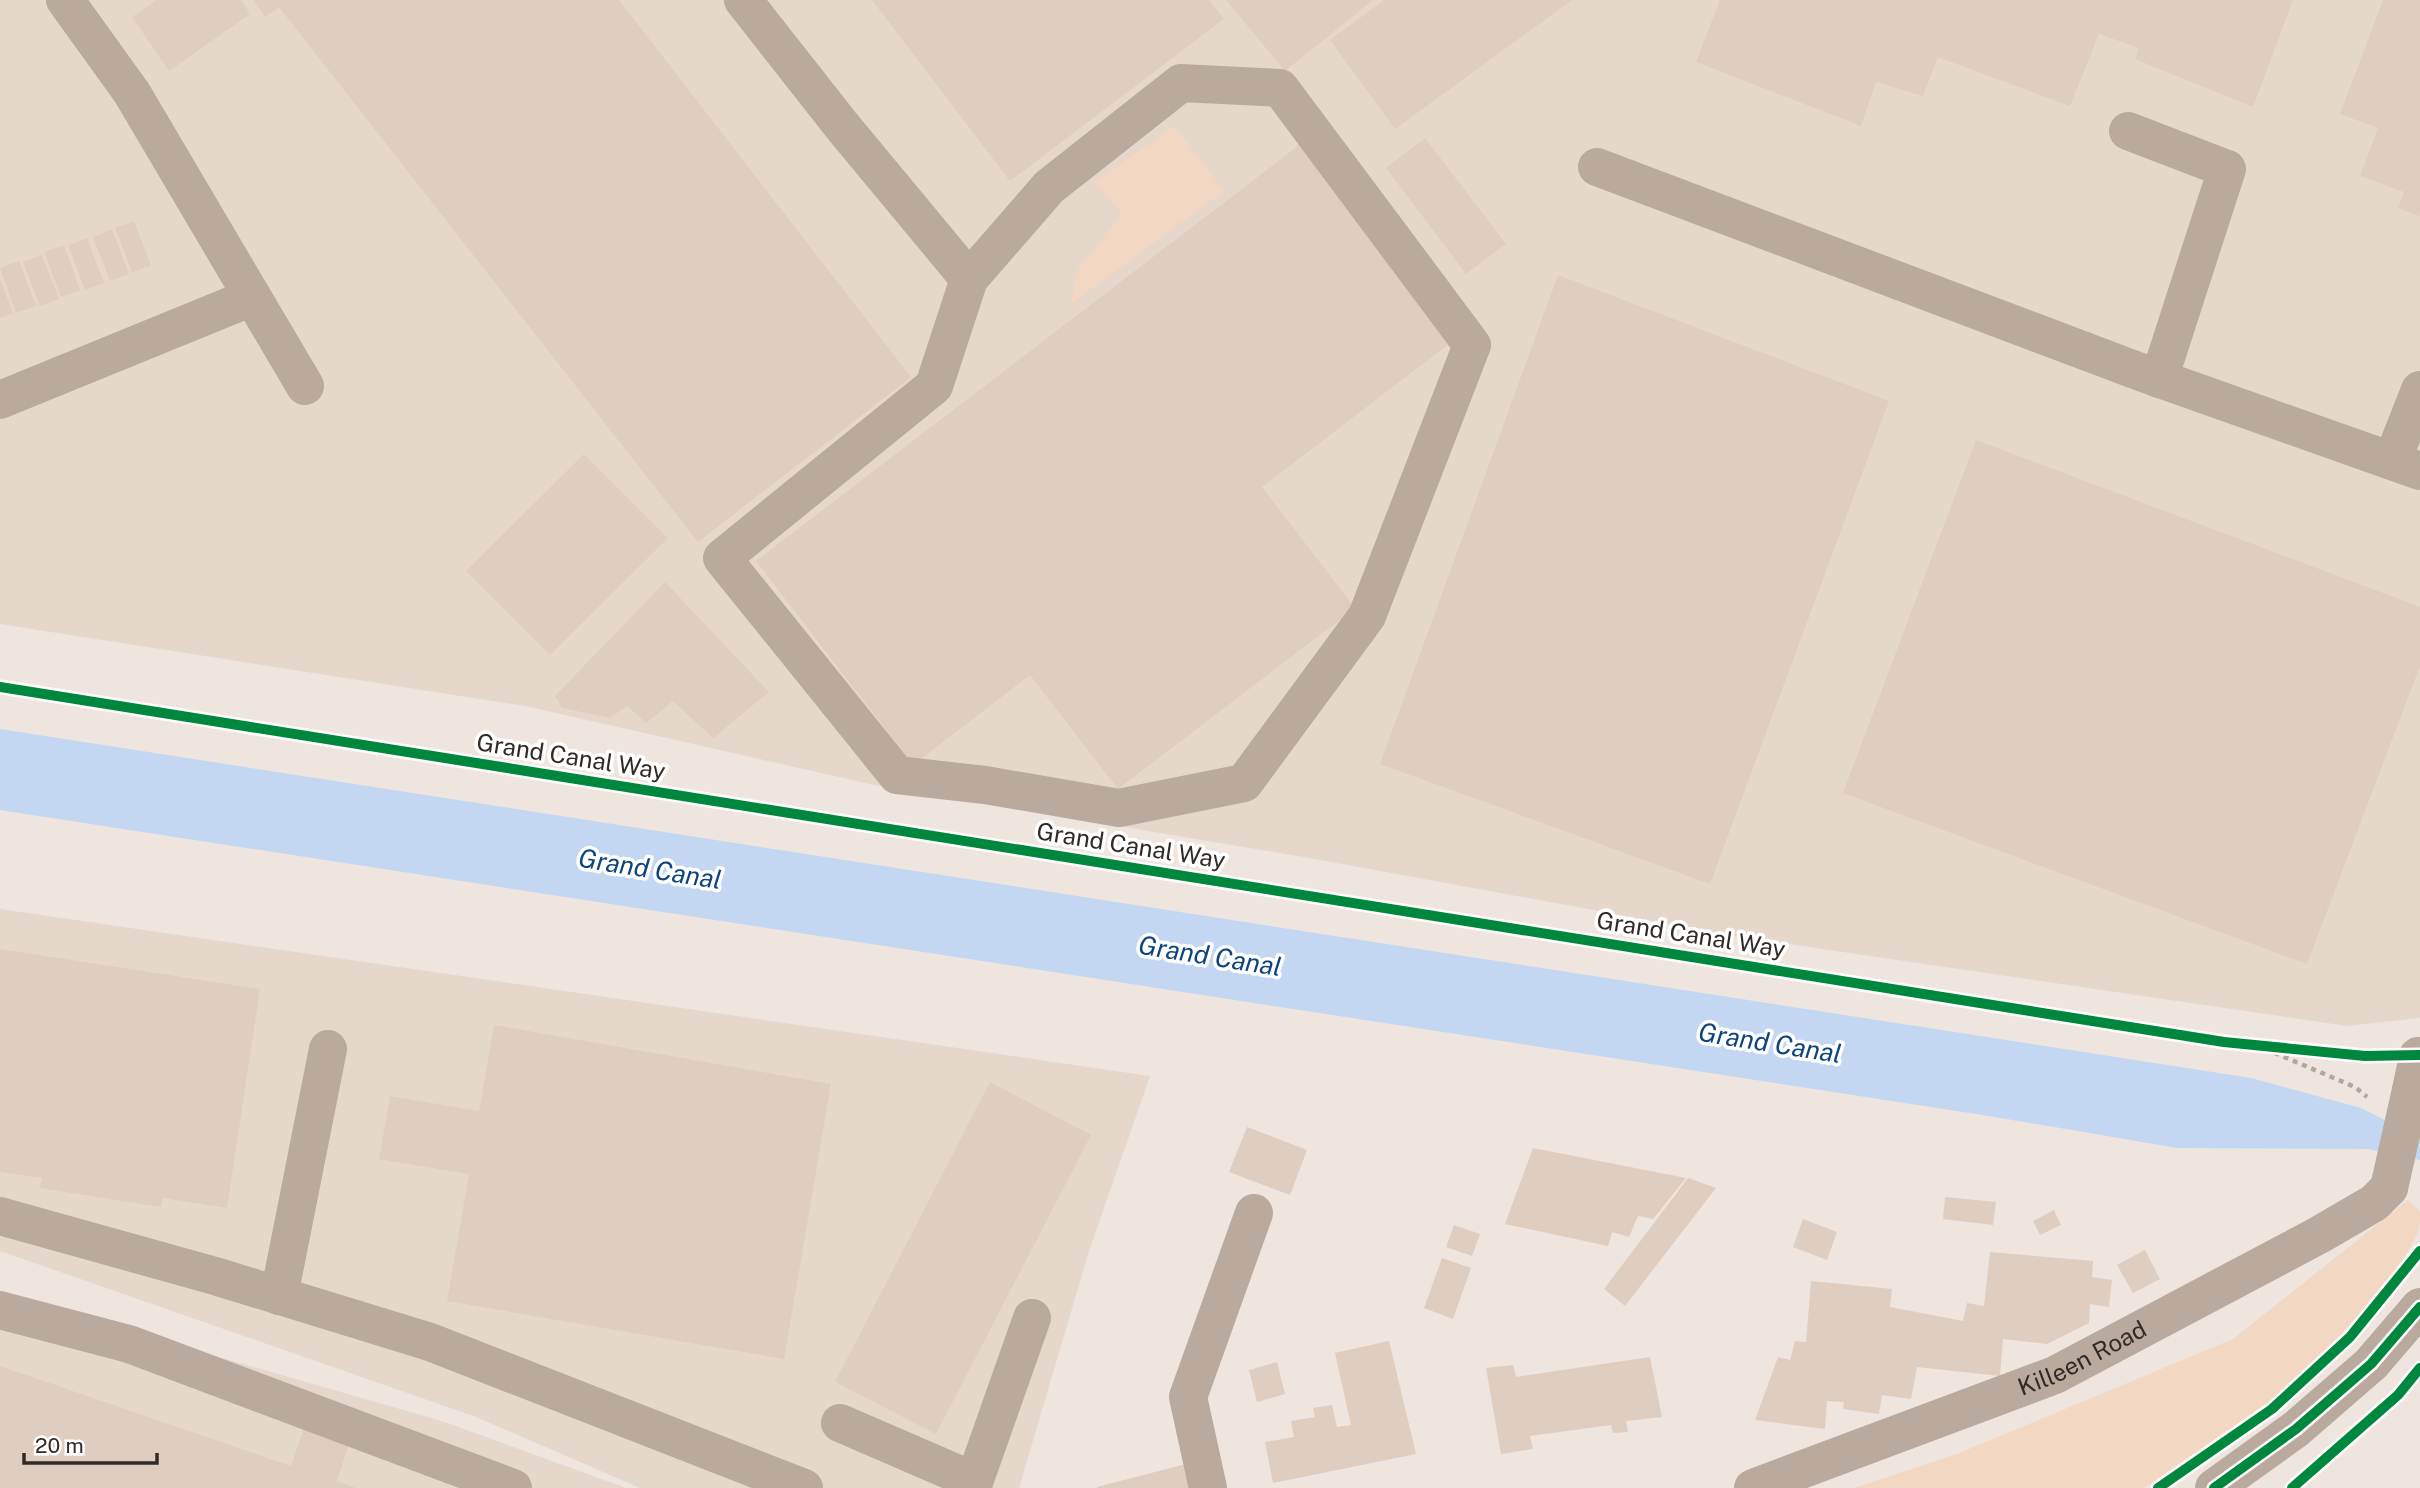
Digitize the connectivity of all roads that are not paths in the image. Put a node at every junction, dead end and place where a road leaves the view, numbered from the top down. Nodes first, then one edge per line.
1 (65, 0) edge
2 (743, 0) edge
3 (2128, 131) dead end
4 (1597, 167) dead end
5 (969, 279) junction
6 (252, 297) junction
7 (2151, 376) junction
8 (305, 386) dead end
9 (2420, 390) edge
10 (0, 400) edge
11 (2406, 466) edge
12 (328, 1049) dead end
13 (2414, 1073) dead end
14 (1254, 1213) dead end
15 (0, 1216) edge
16 (279, 1296) junction
17 (2420, 1307) edge
18 (0, 1310) edge
19 (1032, 1318) dead end
20 (840, 1423) dead end
21 (973, 1485) edge
22 (513, 1488) edge
23 (804, 1488) edge
24 (1208, 1488) edge
25 (1753, 1488) edge
26 (2214, 1488) edge

1 - 6 street
2 - 5 street
3 - 7 street
4 - 7 street
5 - 5 street
6 - 8 street
6 - 10 street
7 - 11 street
9 - 11 street
12 - 16 street
13 - 25 street, Killeen Road, bridge
14 - 24 street
15 - 16 street
16 - 23 street
17 - 26 street
18 - 22 street
19 - 21 street
20 - 21 street

